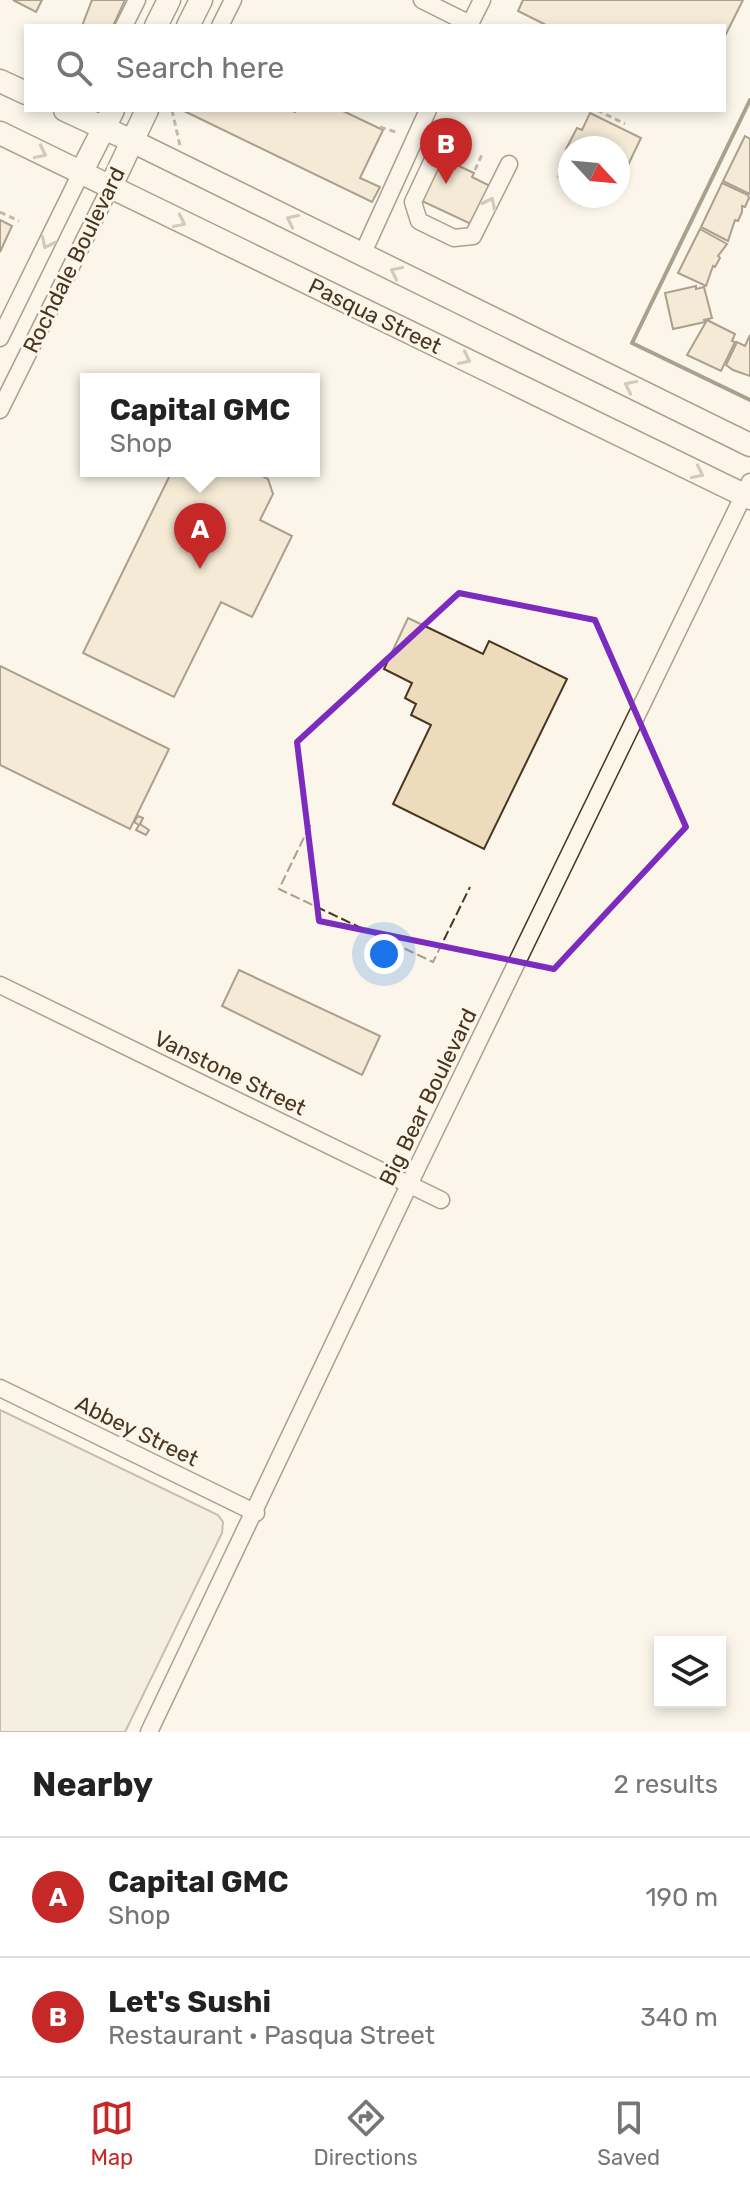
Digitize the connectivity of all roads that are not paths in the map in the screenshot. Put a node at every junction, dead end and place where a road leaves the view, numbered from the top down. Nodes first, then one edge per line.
1 (137, 0) edge
2 (169, 0) edge
3 (201, 0) edge
4 (233, 0) edge
5 (422, 0) edge
6 (482, 0) edge
7 (125, 24) edge
8 (157, 24) edge
9 (189, 24) edge
10 (221, 24) edge
11 (467, 24) edge
12 (470, 24) edge
13 (0, 81) edge
14 (24, 85) edge
15 (24, 92) edge
16 (75, 112) edge
17 (146, 112) edge
18 (427, 112) edge
19 (109, 119) edge
20 (0, 133) edge
21 (445, 134) dead end
22 (132, 141) junction
23 (509, 164) dead end
24 (81, 173) junction
25 (110, 188) junction
26 (362, 255) junction
27 (0, 338) edge
28 (0, 410) edge
29 (750, 445) edge
30 (748, 492) edge
31 (0, 985) edge
32 (409, 1186) junction
33 (441, 1200) dead end
34 (0, 1388) edge
35 (256, 1513) junction
36 (149, 1732) edge

1 - 7 street
2 - 8 main road
3 - 9 main road
4 - 10 street
5 - 11 street
6 - 12 street
13 - 14 main road
13 - 15 main road
16 - 19 main road
17 - 22 main road, Rochdale Boulevard
18 - 26 street
19 - 22 main road
19 - 24 main road, Rochdale Boulevard
20 -> 24 main road, Pasqua Street
21 -> 23 street
22 - 25 main road, Rochdale Boulevard
26 -> 22 main road
24 - 25 main road, Pasqua Street
24 -> 27 street, Rochdale Boulevard
25 - 28 street, Rochdale Boulevard
25 -> 30 main road, Pasqua Street
29 -> 26 main road
30 - 32 street, Big Bear Boulevard
31 - 32 street, Vanstone Street
32 - 33 street, Vanstone Street
32 - 35 street, Big Bear Boulevard
34 - 35 street, Abbey Street
35 - 36 street, Big Bear Boulevard

